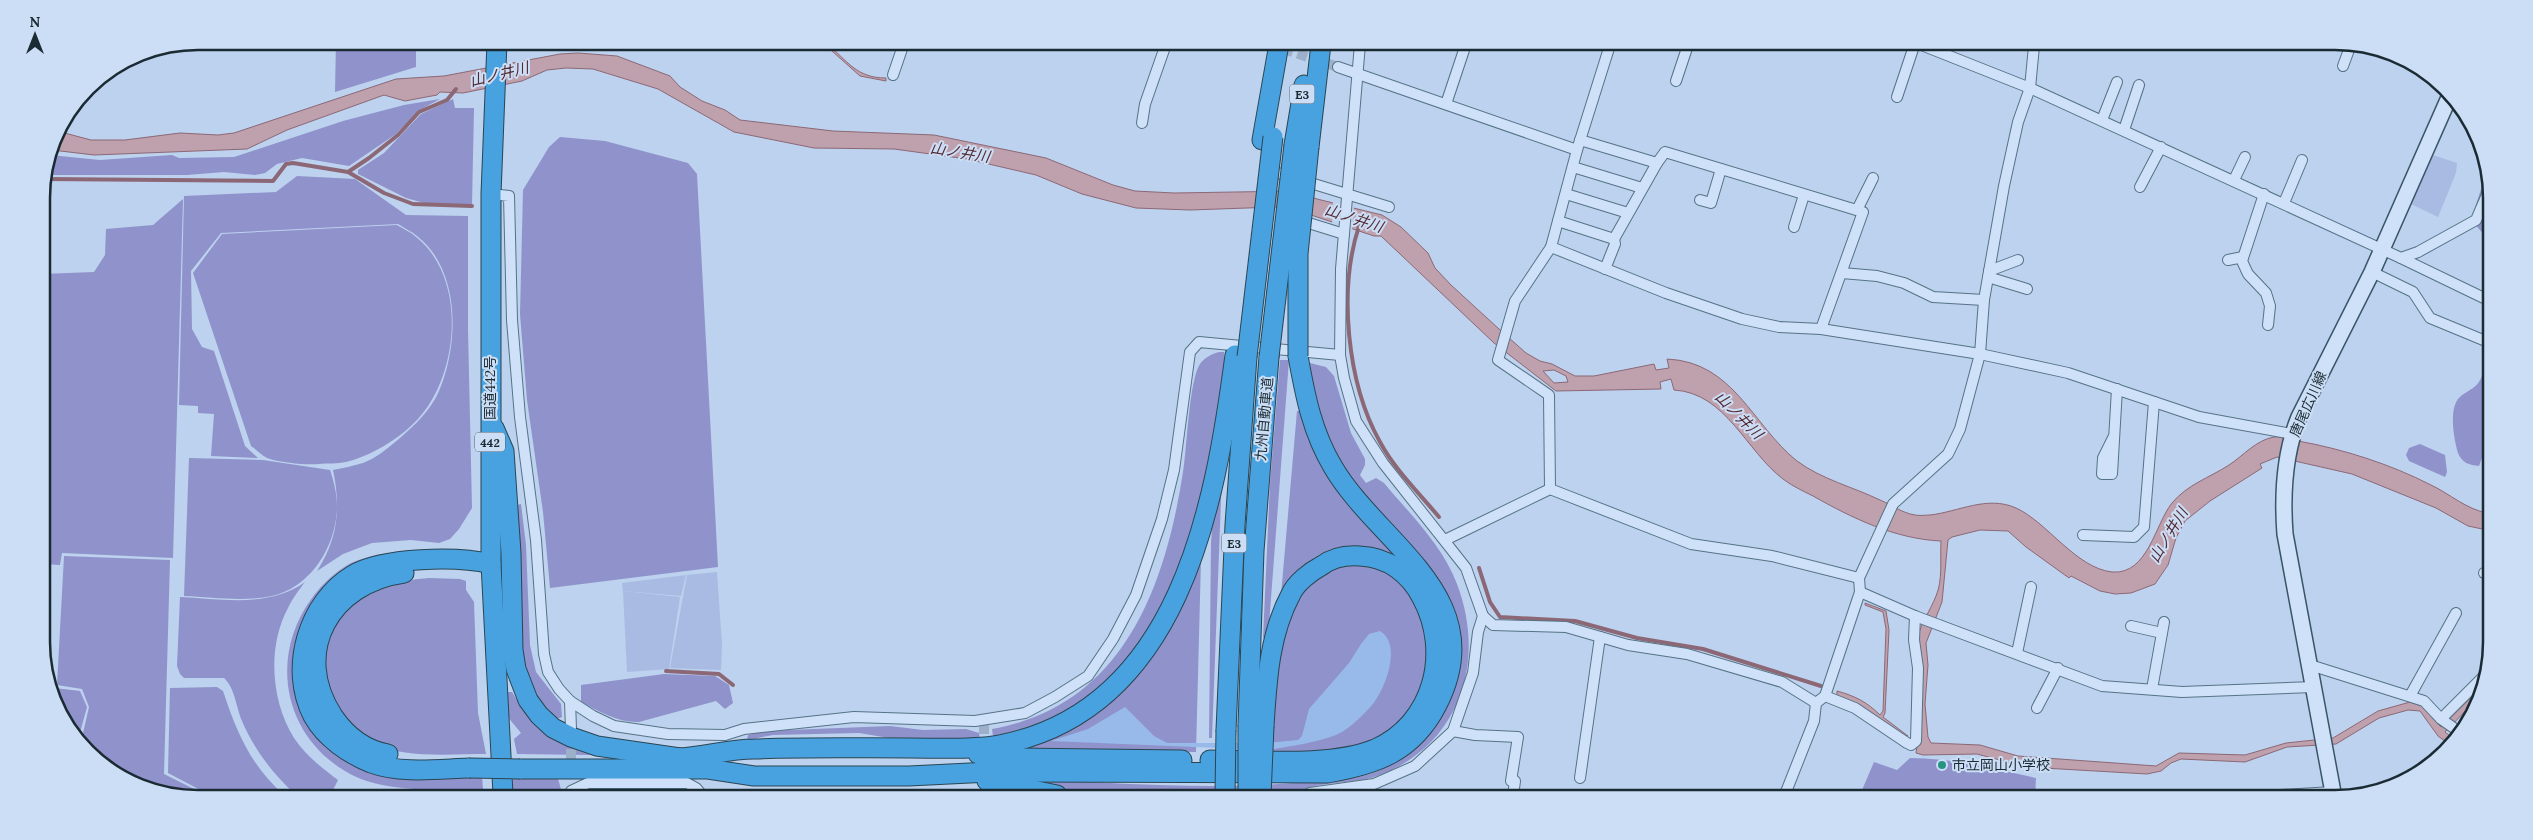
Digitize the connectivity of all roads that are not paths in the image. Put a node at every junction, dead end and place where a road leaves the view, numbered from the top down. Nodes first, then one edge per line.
1 (902, 50) edge
2 (1164, 50) edge
3 (1278, 50) edge
4 (1282, 50) edge
5 (1309, 50) edge
6 (1320, 50) edge
7 (1359, 50) edge
8 (1464, 50) edge
9 (1608, 50) edge
10 (1686, 50) edge
11 (1913, 50) edge
12 (1934, 50) edge
13 (2034, 50) edge
14 (497, 51) edge
15 (2349, 51) edge
16 (2343, 66) dead end
17 (1338, 67) tunnel mouth
18 (1357, 74) junction
19 (893, 75) dead end
20 (1676, 81) dead end
21 (2117, 82) dead end
22 (2139, 85) dead end
23 (2030, 88) junction
24 (1897, 97) dead end
25 (2447, 102) edge
26 (1446, 104) junction
27 (2102, 120) junction
28 (1142, 123) dead end
29 (2124, 130) junction
30 (1267, 138) junction
31 (1579, 145) junction
32 (1301, 146) junction
33 (2161, 147) junction
34 (2244, 157) dead end
35 (2302, 160) dead end
36 (1657, 163) junction
37 (1573, 167) junction
38 (1721, 169) junction
39 (1278, 173) dead end
40 (1873, 178) dead end
41 (2234, 180) junction
42 (2140, 187) dead end
43 (1642, 188) junction
44 (491, 194) junction
45 (1566, 194) junction
46 (1804, 194) junction
47 (2264, 194) junction
48 (1346, 198) junction
49 (1700, 200) dead end
50 (2284, 203) junction
51 (2483, 204) edge
52 (1389, 207) dead end
53 (1857, 210) junction
54 (1628, 213) junction
55 (1280, 214) dead end
56 (1558, 221) junction
57 (1794, 227) dead end
58 (1344, 231) junction
59 (1614, 239) junction
60 (1551, 247) junction
61 (2382, 249) junction
62 (2243, 257) junction
63 (2401, 258) junction
64 (2018, 260) dead end
65 (2228, 260) dead end
66 (1605, 269) junction
67 (2372, 272) junction
68 (1842, 273) junction
69 (1989, 274) junction
70 (2028, 289) dead end
71 (2483, 298) edge
72 (1984, 300) junction
73 (2268, 325) dead end
74 (1821, 329) junction
75 (2483, 340) edge
76 (1980, 354) junction
77 (1340, 355) junction
78 (1241, 356) junction
79 (2117, 389) junction
80 (2154, 402) junction
81 (490, 420) junction
82 (2114, 436) dead end
83 (2292, 436) junction
84 (1550, 489) junction
85 (2083, 535) dead end
86 (1445, 540) junction
87 (491, 564) junction
88 (1859, 578) junction
89 (2031, 587) dead end
90 (1860, 592) junction
91 (2456, 613) dead end
92 (1483, 616) junction
93 (1919, 618) junction
94 (2131, 626) dead end
95 (1600, 637) junction
96 (2017, 654) junction
97 (2310, 665) junction
98 (2058, 668) junction
99 (2477, 683) edge
100 (2314, 687) junction
101 (2152, 689) junction
102 (1825, 696) junction
103 (2410, 696) junction
104 (570, 701) junction
105 (1816, 703) junction
106 (2037, 708) dead end
107 (2442, 719) junction
108 (1256, 726) junction
109 (2455, 728) edge
110 (571, 729) tunnel mouth
111 (1453, 731) junction
112 (947, 748) junction
113 (680, 758) junction
114 (520, 765) junction
115 (946, 774) junction
116 (571, 775) tunnel mouth
117 (1580, 778) dead end
118 (1374, 784) junction
119 (503, 790) edge
120 (571, 790) edge
121 (576, 790) edge
122 (698, 790) edge
123 (1031, 790) edge
124 (1225, 790) edge
125 (1249, 790) edge
126 (1261, 790) edge
127 (1331, 790) edge
128 (1374, 790) edge
129 (1514, 790) edge
130 (1787, 790) edge
131 (2333, 790) edge

1 - 19 street
2 - 28 street
3 - 30 highway
4 - 30 highway, 九州自動車道 / E3
5 - 32 highway, 九州自動車道 / E3
6 - 32 highway
7 - 18 street
8 - 26 street
9 - 31 street
10 - 20 street
11 - 24 street
12 - 23 street
13 - 23 street
14 - 44 highway, 国道442号 / 442
15 - 16 street
17 - 18 street
18 - 26 street
18 - 48 street
21 - 27 street
22 - 29 street
23 - 27 street
23 - 69 street
25 - 61 main road, 唐尾広川線
26 - 31 street
27 - 29 street
29 - 33 street
30 - 78 highway, 九州自動車道 / E3, bridge
31 - 36 street
31 - 37 street
32 - 108 highway, 九州自動車道 / E3, bridge
32 - 115 highway, bridge
33 - 41 street
33 - 42 street
34 - 41 street
35 - 50 street
36 - 38 street
36 - 43 street
37 - 43 street
37 - 45 street
38 - 46 street
38 - 49 street
39 - 48 street
40 - 53 street
41 - 47 street
43 - 54 street
44 - 81 highway, 国道442号 / 442
44 - 104 street
45 - 54 street
45 - 56 street
46 - 53 street
46 - 57 street
47 - 50 street
47 - 62 street
48 - 52 street
48 - 58 street
50 - 61 street
51 - 63 street
53 - 68 street
54 - 59 street
55 - 58 street
56 - 59 street
56 - 60 street
58 - 77 street
59 - 66 street
60 - 66 street
60 - 84 street
61 - 63 street
61 - 67 main road, 唐尾広川線
62 - 65 street
62 - 73 street
63 - 71 street
64 - 69 street
66 - 74 street
67 - 75 street
67 - 83 main road, 唐尾広川線
68 - 72 street
68 - 74 street
69 - 70 street
69 - 72 street
72 - 76 street
74 - 76 street
76 - 79 street
76 - 88 street
77 - 86 street
77 - 104 street
78 - 112 highway
78 - 124 highway, 九州自動車道 / E3, bridge
79 - 80 street
79 - 82 street
80 - 83 street
80 - 85 street
81 - 87 highway, 国道442号 / 442
81 - 113 highway
83 - 97 main road, 唐尾広川線
84 - 86 street
84 - 88 street
86 - 92 street
87 - 114 highway
87 - 119 highway, 国道442号 / 442
88 - 90 street
89 - 96 street
90 - 93 street
90 - 102 street
91 - 103 street
92 - 95 street
92 - 111 street
93 - 96 street
93 - 102 street
94 - 101 street
95 - 105 street
95 - 117 street
96 - 98 street
97 - 100 main road, 唐尾広川線
97 - 103 street
98 - 101 street
98 - 106 street
99 - 107 street
100 - 101 street
100 - 131 main road, 唐尾広川線
102 - 105 street
103 - 107 street
104 - 110 street
105 - 130 street
107 - 109 street
108 - 112 highway
108 - 125 highway, 九州自動車道 / E3, bridge
108 - 126 highway, bridge
111 - 118 street
111 - 129 street
112 - 113 highway
113 - 114 highway
114 - 115 highway
115 - 123 highway
116 - 120 street
118 - 127 street
118 - 128 street
121 - 122 street

